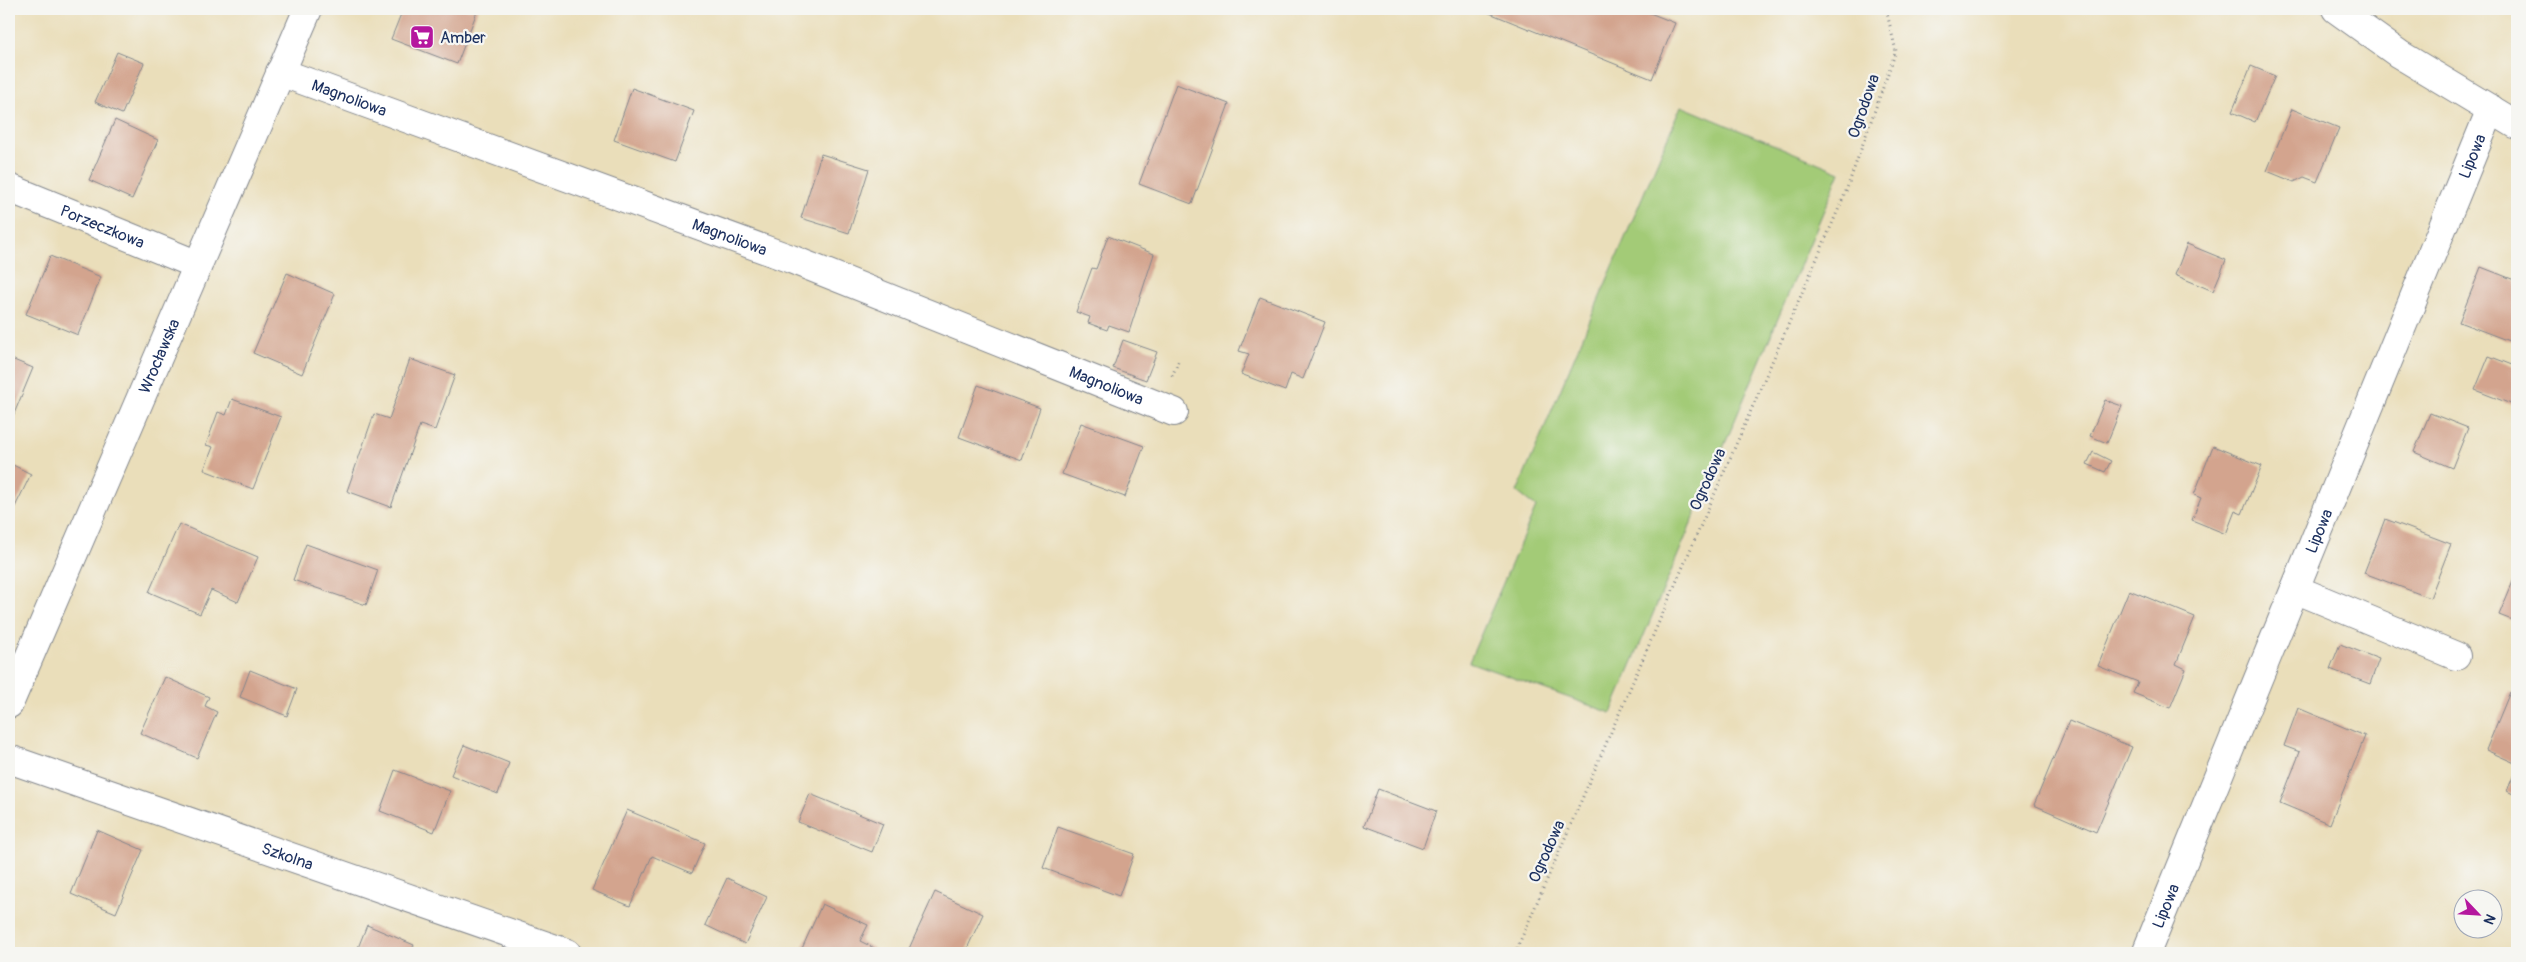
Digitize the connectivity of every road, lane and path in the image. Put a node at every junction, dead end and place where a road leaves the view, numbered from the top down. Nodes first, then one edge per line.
1 (308, 9) edge
2 (1886, 9) edge
3 (2336, 9) edge
4 (280, 72) junction
5 (2491, 109) junction
6 (2517, 125) edge
7 (9, 188) edge
8 (198, 265) junction
9 (1174, 412) dead end
10 (2295, 588) junction
11 (2456, 656) dead end
12 (9, 704) edge
13 (9, 759) edge
14 (567, 953) edge
15 (1515, 953) edge
16 (2146, 953) edge

1 - 4 street, Wrocławska
2 - 15 path, Ogrodowa
3 - 5 street
4 - 8 street, Wrocławska
4 - 9 street, Magnoliowa
5 - 6 street
5 - 10 street, Lipowa
7 - 8 street, Porzeczkowa
8 - 12 street, Wrocławska
10 - 11 street
10 - 16 street, Lipowa
13 - 14 street, Szkolna

